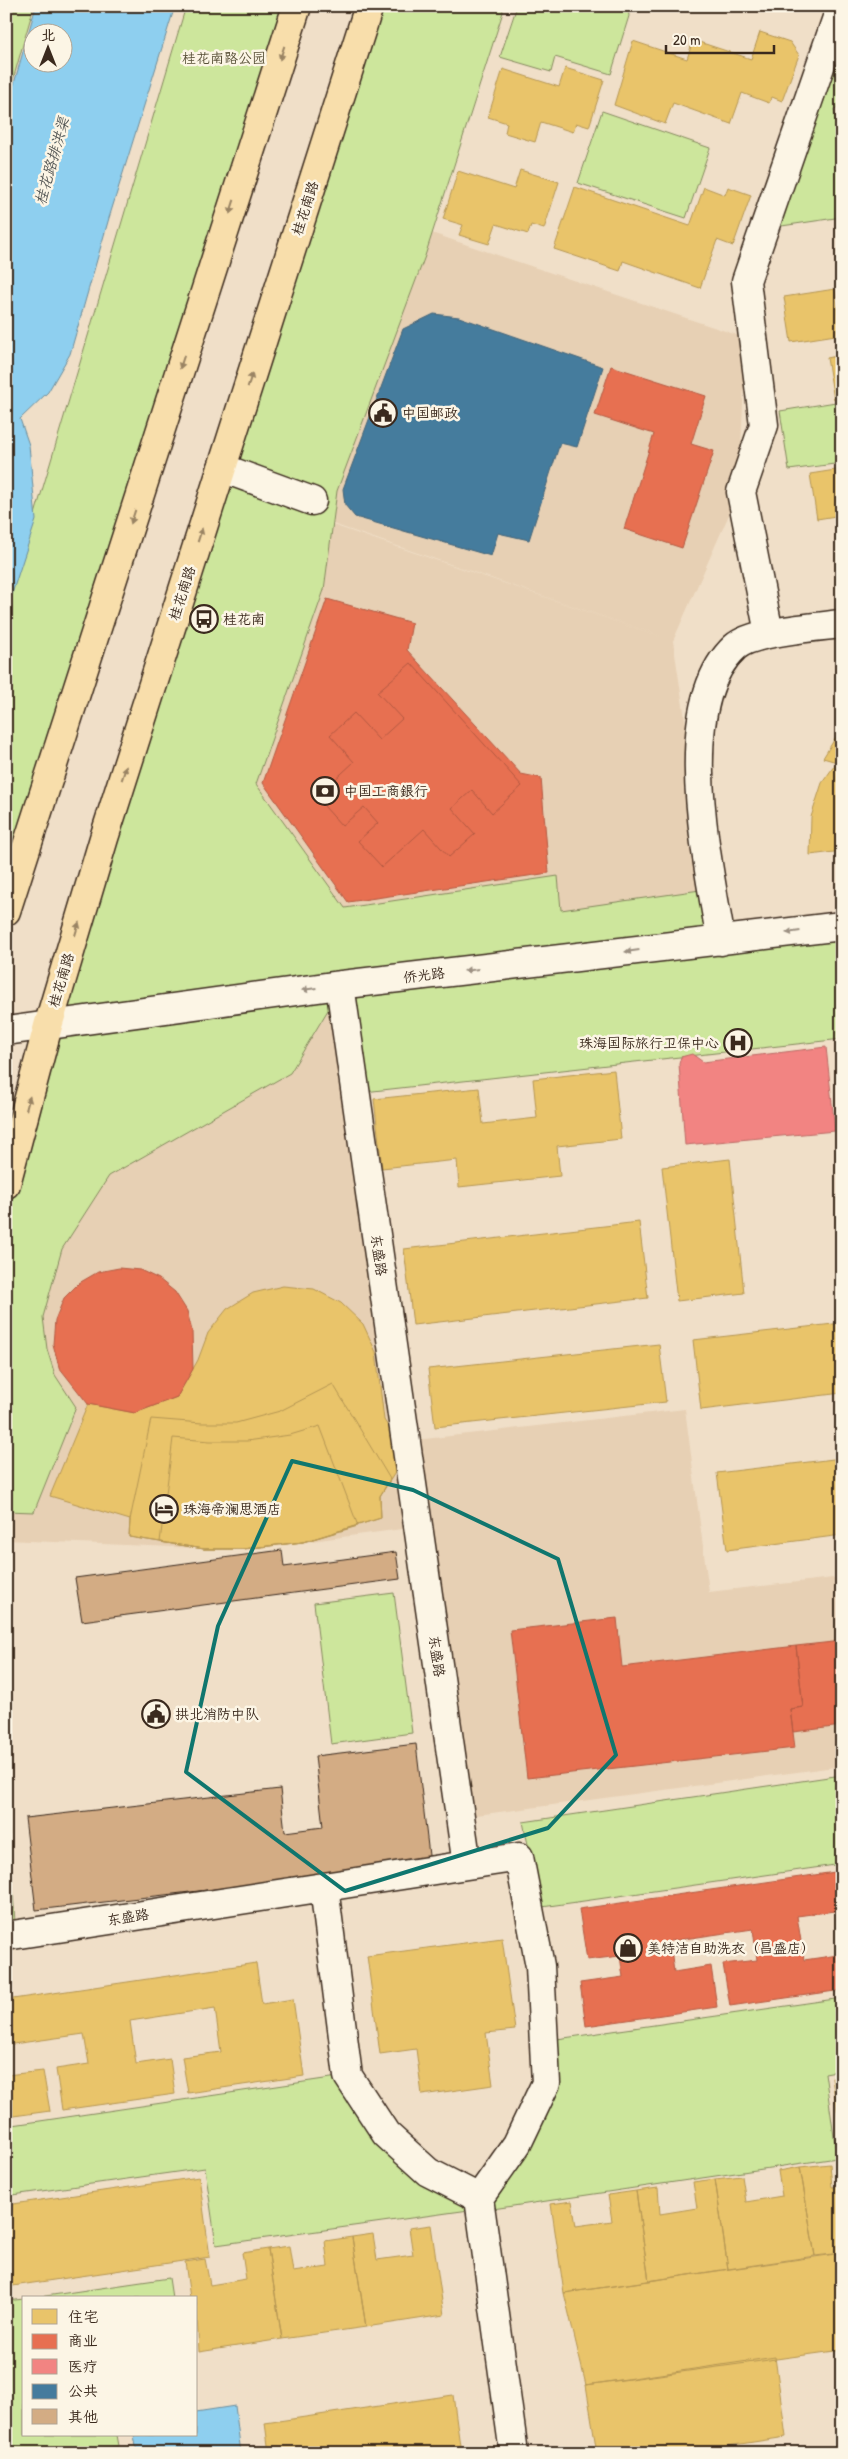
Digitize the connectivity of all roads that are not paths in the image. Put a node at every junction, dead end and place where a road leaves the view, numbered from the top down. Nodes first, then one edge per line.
1 (297, 6) edge
2 (369, 6) edge
3 (841, 6) edge
4 (222, 468) junction
5 (312, 501) dead end
6 (842, 624) edge
7 (769, 633) junction
8 (6, 912) edge
9 (842, 926) edge
10 (721, 941) junction
11 (340, 985) junction
12 (48, 1026) junction
13 (6, 1031) edge
14 (6, 1184) edge
15 (467, 1865) junction
16 (324, 1887) junction
17 (6, 1936) edge
18 (479, 2198) junction
19 (514, 2453) edge

1 -> 8 main road
4 -> 2 main road, 桂花南路
3 - 7 street
4 - 5 street
12 -> 4 main road, 桂花南路
6 - 7 street
7 - 10 street
9 -> 10 street, 侨光路
10 -> 11 street, 侨光路
11 -> 12 street, 侨光路
11 - 15 street, 东盛路
12 - 13 street, 侨光路
14 -> 12 main road, 桂花南路
15 - 16 street, 东盛路
15 - 18 street
16 - 17 street, 东盛路
16 - 18 street
18 - 19 street

